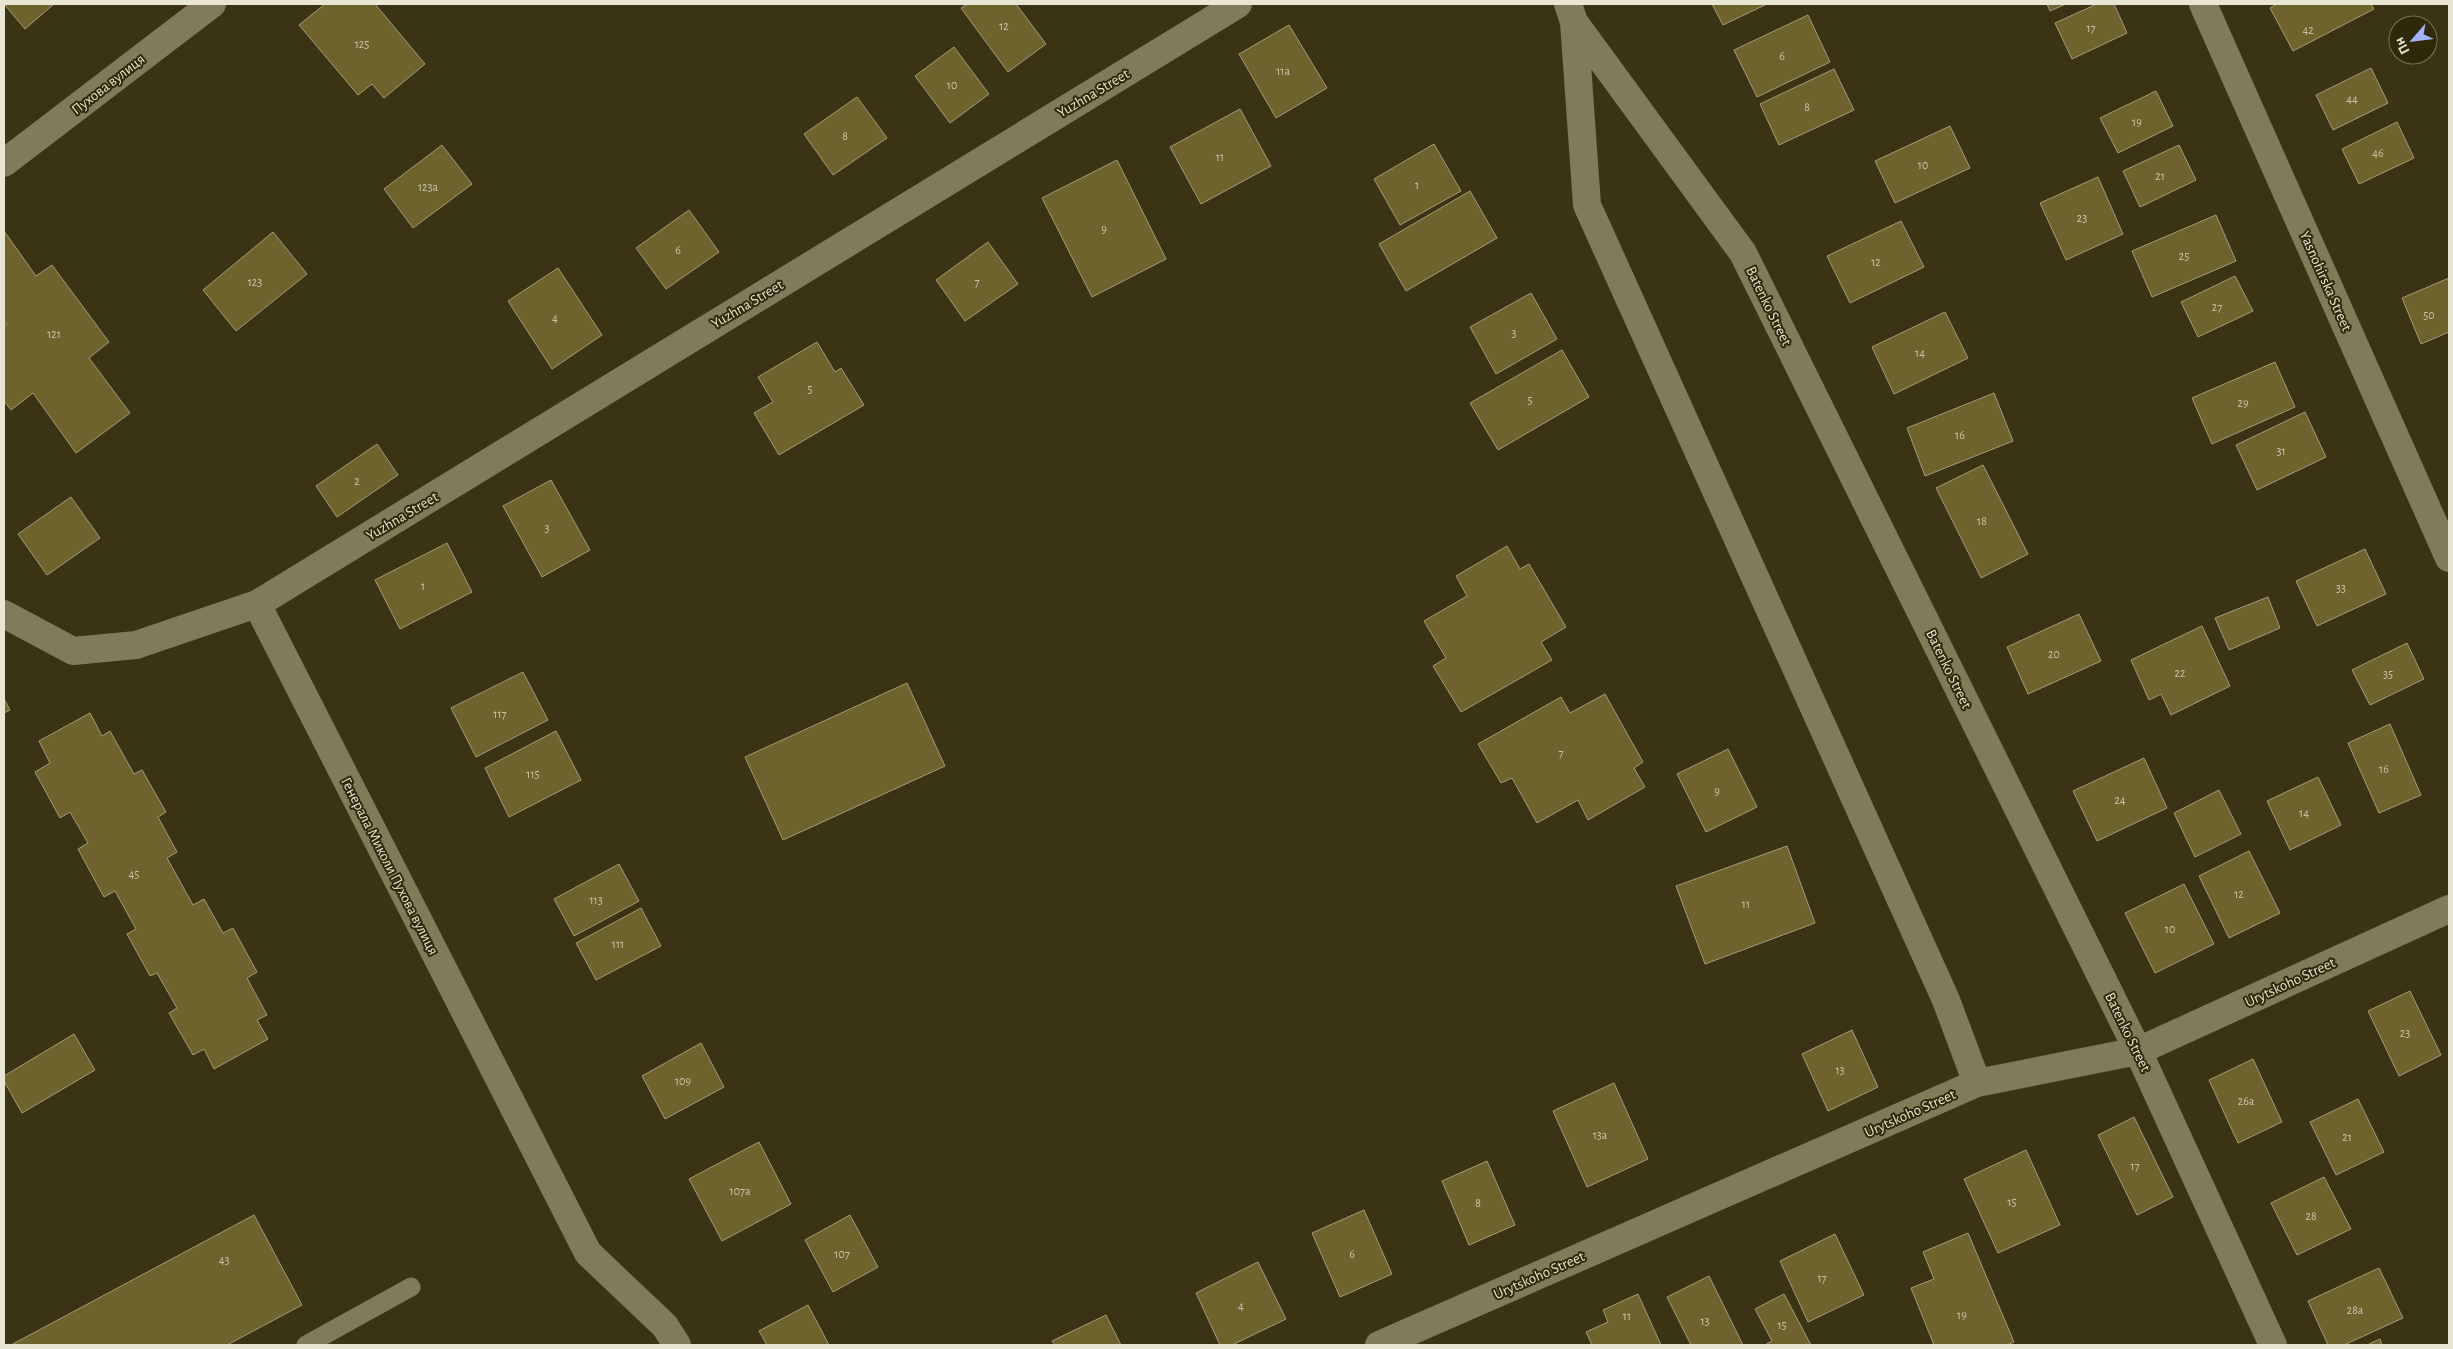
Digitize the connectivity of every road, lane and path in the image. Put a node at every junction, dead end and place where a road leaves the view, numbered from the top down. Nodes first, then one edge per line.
1 (212, 4) edge
2 (1238, 4) edge
3 (2203, 4) edge
4 (1571, 13) edge
5 (4, 163) edge
6 (2449, 558) edge
7 (257, 604) junction
8 (4, 614) edge
9 (2449, 909) edge
10 (2138, 1051) junction
11 (1977, 1083) junction
12 (411, 1287) dead end
13 (306, 1345) edge
14 (677, 1345) edge
15 (1379, 1345) edge
16 (2273, 1345) edge

1 - 5 street, Пухова вулиця
2 - 7 street, Yuzhna Street
3 - 6 street, Yasnohirska Street
4 - 10 street, Batenko Street
4 - 11 street, Batenko Street
7 - 8 street
7 - 14 street, Генерала Миколи Пухова вулиця
9 - 10 street, Urytskoho Street
10 - 11 street, Urytskoho Street
10 - 16 street, Batenko Street
11 - 15 street, Urytskoho Street
12 - 13 lane

